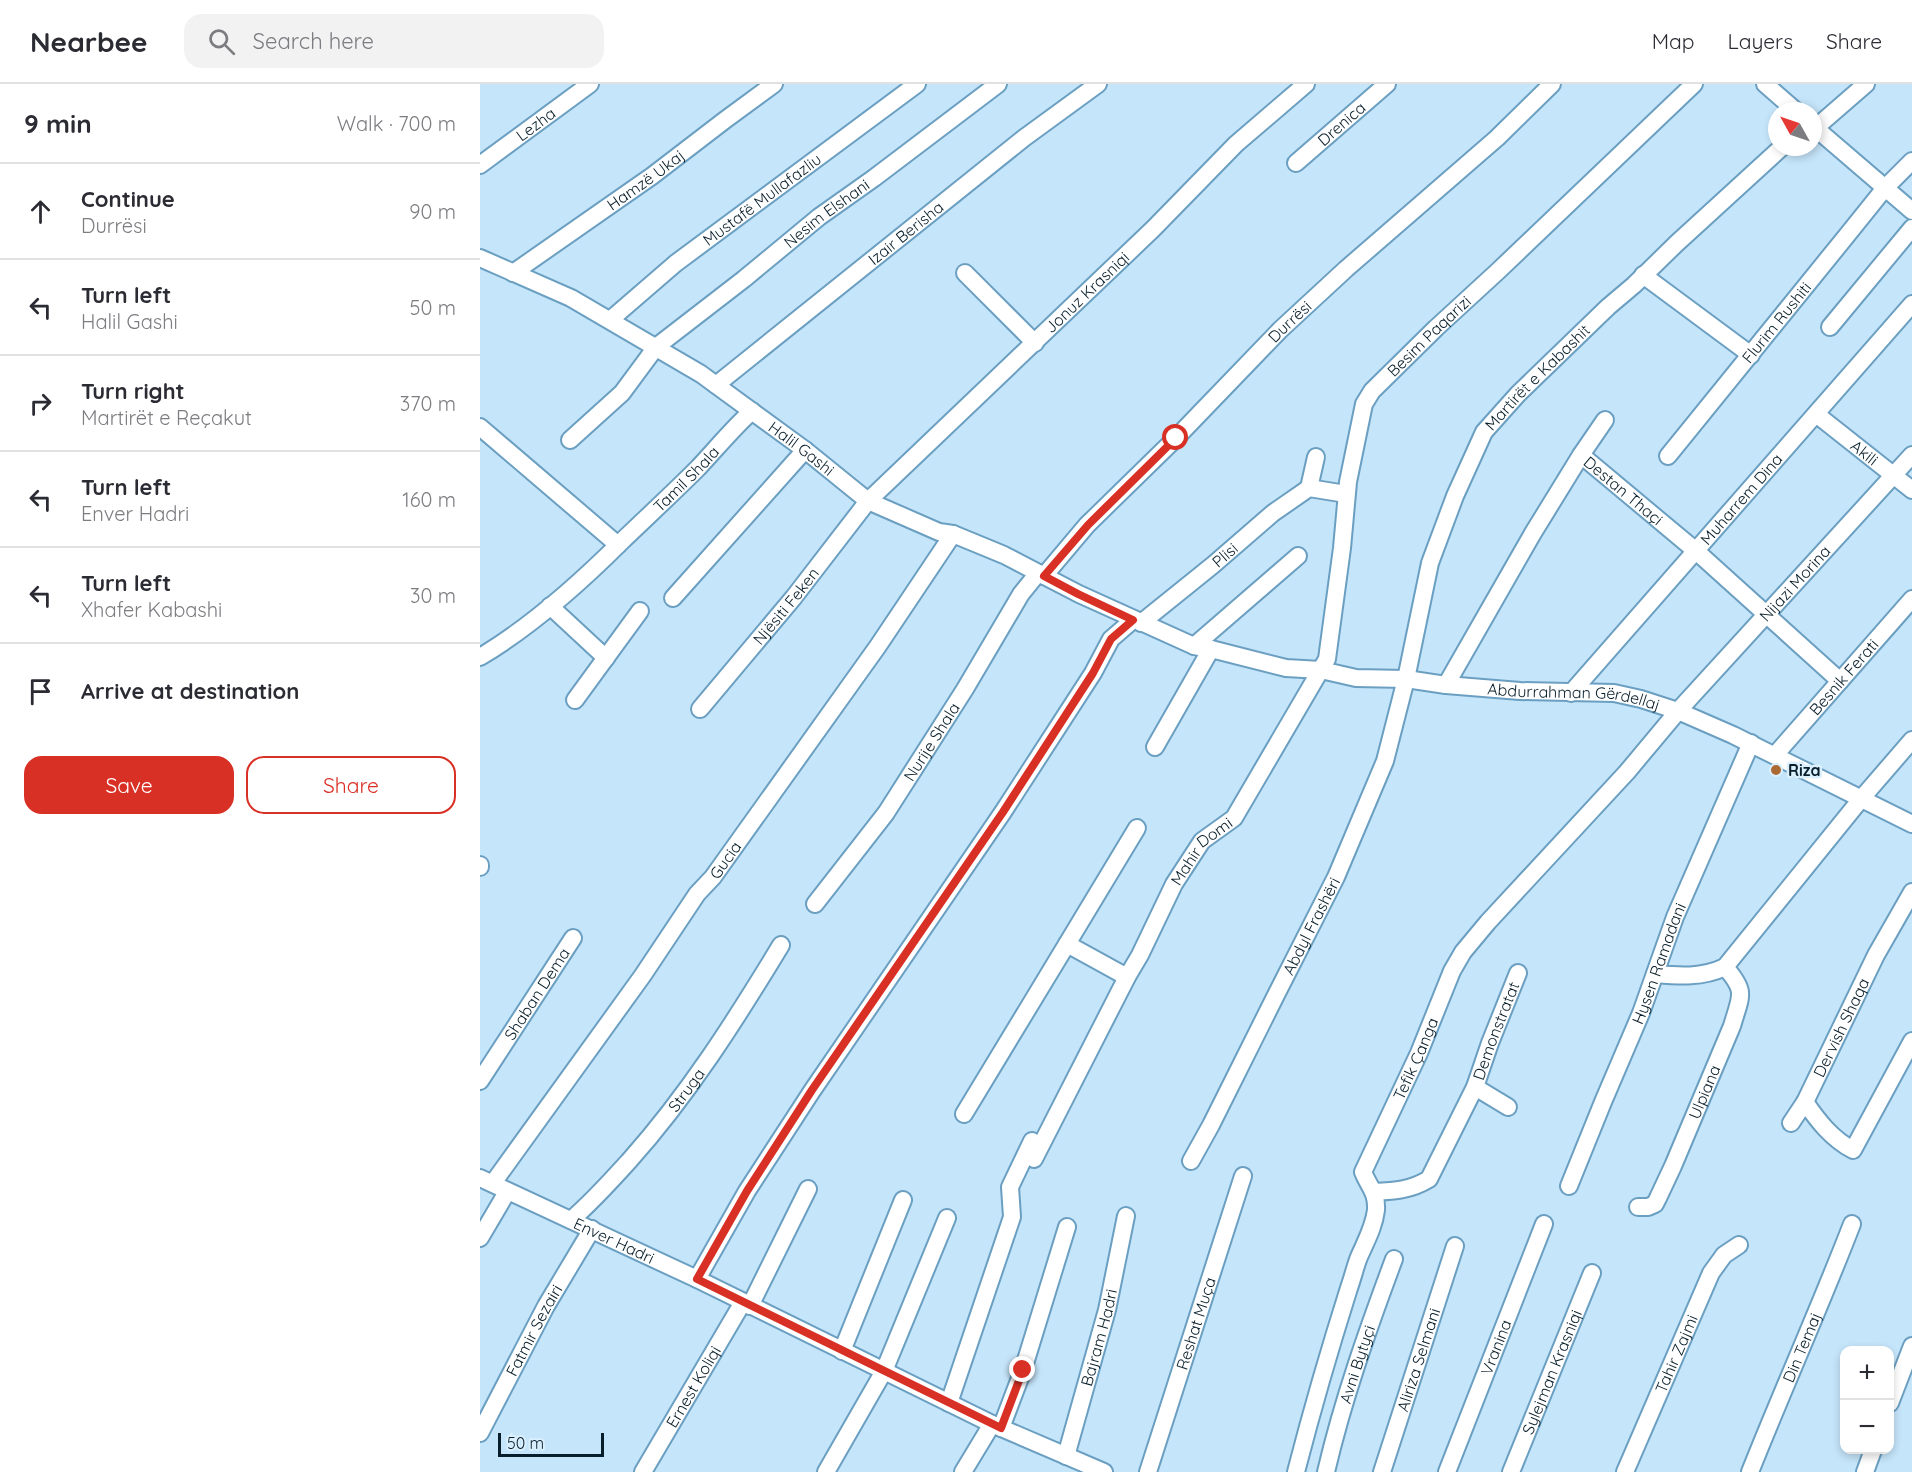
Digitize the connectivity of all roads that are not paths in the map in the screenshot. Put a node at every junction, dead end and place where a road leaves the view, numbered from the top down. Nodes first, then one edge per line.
1 (590, 84) edge
2 (774, 84) edge
3 (917, 84) edge
4 (998, 84) edge
5 (1098, 84) edge
6 (1306, 84) edge
7 (1387, 84) edge
8 (1552, 84) edge
9 (1694, 84) edge
10 (1866, 84) edge
11 (1768, 85) edge
12 (1786, 102) edge
13 (1822, 121) edge
14 (1822, 135) edge
15 (1772, 156) edge
16 (1912, 161) edge
17 (1296, 163) dead end
18 (480, 165) edge
19 (1885, 188) junction
20 (1912, 211) edge
21 (1912, 228) edge
22 (480, 258) edge
23 (513, 273) junction
24 (966, 273) dead end
25 (1643, 275) junction
26 (1912, 304) edge
27 (610, 320) junction
28 (1830, 327) dead end
29 (1035, 343) junction
30 (656, 347) junction
31 (1751, 356) junction
32 (716, 385) junction
33 (752, 411) junction
34 (1816, 414) junction
35 (1605, 420) dead end
36 (480, 426) edge
37 (570, 440) dead end
38 (805, 450) junction
39 (1581, 455) junction
40 (1912, 455) edge
41 (1668, 456) dead end
42 (1316, 457) dead end
43 (1894, 475) junction
44 (1309, 488) junction
45 (1912, 490) edge
46 (1346, 494) junction
47 (868, 501) junction
48 (953, 534) junction
49 (618, 546) junction
50 (1696, 551) junction
51 (1298, 556) dead end
52 (1041, 574) junction
53 (673, 598) dead end
54 (1912, 599) edge
55 (550, 606) junction
56 (640, 610) dead end
57 (1766, 615) junction
58 (1137, 622) junction
59 (1202, 647) junction
60 (482, 652) edge
61 (606, 658) junction
62 (1321, 670) junction
63 (1406, 679) junction
64 (1840, 681) junction
65 (1446, 685) junction
66 (1571, 693) junction
67 (575, 700) dead end
68 (700, 709) dead end
69 (1678, 711) junction
70 (1912, 740) edge
71 (1750, 743) junction
72 (1155, 747) dead end
73 (1774, 755) junction
74 (1861, 799) junction
75 (1912, 824) edge
76 (1137, 828) dead end
77 (1912, 892) edge
78 (815, 904) dead end
79 (573, 938) dead end
80 (1067, 944) junction
81 (781, 945) dead end
82 (1725, 967) junction
83 (1518, 973) dead end
84 (1655, 974) junction
85 (1127, 977) junction
86 (1912, 1041) edge
87 (1072, 1060) dead end
88 (480, 1081) edge
89 (1475, 1087) junction
90 (1805, 1102) junction
91 (1508, 1107) dead end
92 (964, 1114) dead end
93 (1791, 1123) dead end
94 (1034, 1159) dead end
95 (1191, 1161) dead end
96 (1243, 1176) dead end
97 (493, 1184) edge
98 (1569, 1186) dead end
99 (808, 1189) dead end
100 (1374, 1192) junction
101 (903, 1200) dead end
102 (1638, 1207) dead end
103 (1126, 1216) dead end
104 (947, 1218) dead end
105 (571, 1220) junction
106 (1544, 1224) dead end
107 (1852, 1224) dead end
108 (1067, 1227) dead end
109 (592, 1229) junction
110 (480, 1238) edge
111 (1739, 1245) dead end
112 (1455, 1246) dead end
113 (1394, 1259) dead end
114 (1592, 1273) dead end
115 (697, 1279) junction
116 (746, 1304) junction
117 (1912, 1346) edge
118 (842, 1351) junction
119 (884, 1371) junction
120 (1891, 1400) edge
121 (949, 1403) junction
122 (996, 1426) junction
123 (480, 1433) edge
124 (1871, 1454) edge
125 (1066, 1456) junction
126 (643, 1472) edge
127 (826, 1472) edge
128 (963, 1472) edge
129 (1102, 1472) edge
130 (1148, 1472) edge
131 (1296, 1472) edge
132 (1326, 1472) edge
133 (1382, 1472) edge
134 (1447, 1472) edge
135 (1511, 1472) edge
136 (1625, 1472) edge
137 (1750, 1472) edge
138 (1865, 1472) edge

1 - 18 street, Lezha
2 - 23 street, Hamzë Ukaj
3 - 27 street, Mustafë Mullafazliu
4 - 30 street, Nesim Elshani
5 - 32 street, Izair Berisha
6 - 29 street, Jonuz Krasniqi
7 - 17 street, Drenica
8 - 52 street, Durrësi
9 - 46 street, Besim Paqarizi
10 - 13 street
11 - 12 street
14 - 19 street
15 - 25 street, Martirët e Kabashit
16 - 19 street, Flurim Rushiti
19 - 20 street
19 - 31 street, Flurim Rushiti
21 - 28 street
22 - 23 street, Halil Gashi
23 - 27 street, Halil Gashi
24 - 29 street
25 - 31 street
25 - 63 street, Martirët e Kabashit
26 - 34 street, Muharrem Dina
27 - 30 street, Halil Gashi
29 - 47 street, Jonuz Krasniqi
30 - 32 street, Halil Gashi
30 - 37 street, Nesim Elshani
31 - 41 street, Flurim Rushiti
32 - 33 street, Halil Gashi
33 - 38 street, Halil Gashi
33 - 49 street, Tamil Shala
34 - 43 street, Akili
34 - 50 street, Muharrem Dina
35 - 39 street
36 - 49 street
38 - 47 street, Halil Gashi
38 - 53 street
39 - 50 street, Destan Thaçi
39 - 65 street, Destan Thaçi
40 - 43 street, Nijazi Morina
42 - 44 street
43 - 45 street, Akili
43 - 57 street, Nijazi Morina
44 - 46 street
44 - 58 street, Plisi
46 - 62 street, Besim Paqarizi
47 - 48 street, Halil Gashi
47 - 68 street, Njësiti Feken
48 - 52 street, Halil Gashi
48 - 97 street, Gucia
49 - 55 street, Tamil Shala
50 - 57 street, Destan Thaçi
50 - 66 street, Muharrem Dina
51 - 59 street
52 - 58 street, Halil Gashi
52 - 78 street, Nurije Shala
54 - 64 street, Besnik Ferati
55 - 60 street, Tamil Shala
55 - 61 street
56 - 61 street
57 - 64 street, Destan Thaçi
57 - 69 street, Nijazi Morina
58 - 59 street, Abdurrahman Gërdellaj
58 - 115 street, Plisi
59 - 62 street, Abdurrahman Gërdellaj
59 - 72 street
61 - 67 street
62 - 63 street, Abdurrahman Gërdellaj
62 - 85 street, Mahir Domi
63 - 65 street, Abdurrahman Gërdellaj
63 - 95 street, Abdyl Frashëri
64 - 73 street, Besnik Ferati
65 - 66 street, Abdurrahman Gërdellaj
66 - 69 street, Abdurrahman Gërdellaj
69 - 71 street, Abdurrahman Gërdellaj
69 - 100 street, Tefik Çanga
70 - 74 street
71 - 73 street, Abdurrahman Gërdellaj
71 - 84 street, Hysen Ramadani
73 - 74 street, Abdurrahman Gërdellaj
74 - 75 street, Abdurrahman Gërdellaj
74 - 82 street
76 - 80 street
77 - 90 street, Dervish Shaqa
79 - 88 street, Shaban Dema
80 - 85 street
80 - 92 street
81 - 105 street, Struga
82 - 84 street
82 - 102 street, Ulpiana
83 - 89 street, Demonstratat
84 - 98 street, Hysen Ramadani
85 - 94 street, Mahir Domi
86 - 90 street
87 - 121 street
89 - 91 street, Demonstratat
89 - 100 street, Demonstratat
90 - 93 street, Dervish Shaqa
96 - 130 street, Reshat Muça
97 - 105 street, Enver Hadri
97 - 110 street, Gucia
99 - 116 street
100 - 131 street, Tefik Çanga
101 - 118 street
103 - 125 street, Bajram Hadri
104 - 119 street
105 - 109 street, Enver Hadri
106 - 134 street, Vranina
107 - 137 street, Din Temaj
108 - 122 street
109 - 115 street, Enver Hadri
109 - 123 street, Fatmir Sezairi
111 - 136 street, Tahir Zajmi
112 - 133 street, Aliriza Selmani
113 - 132 street, Avni Bytyçi
114 - 135 street, Sylejman Krasniqi
115 - 116 street, Enver Hadri
116 - 118 street, Enver Hadri
116 - 126 street, Ernest Koliqi
117 - 120 street
118 - 119 street, Enver Hadri
119 - 121 street, Enver Hadri
119 - 127 street
121 - 122 street, Enver Hadri
122 - 125 street, Enver Hadri
122 - 128 street
124 - 138 street
125 - 129 street, Enver Hadri

